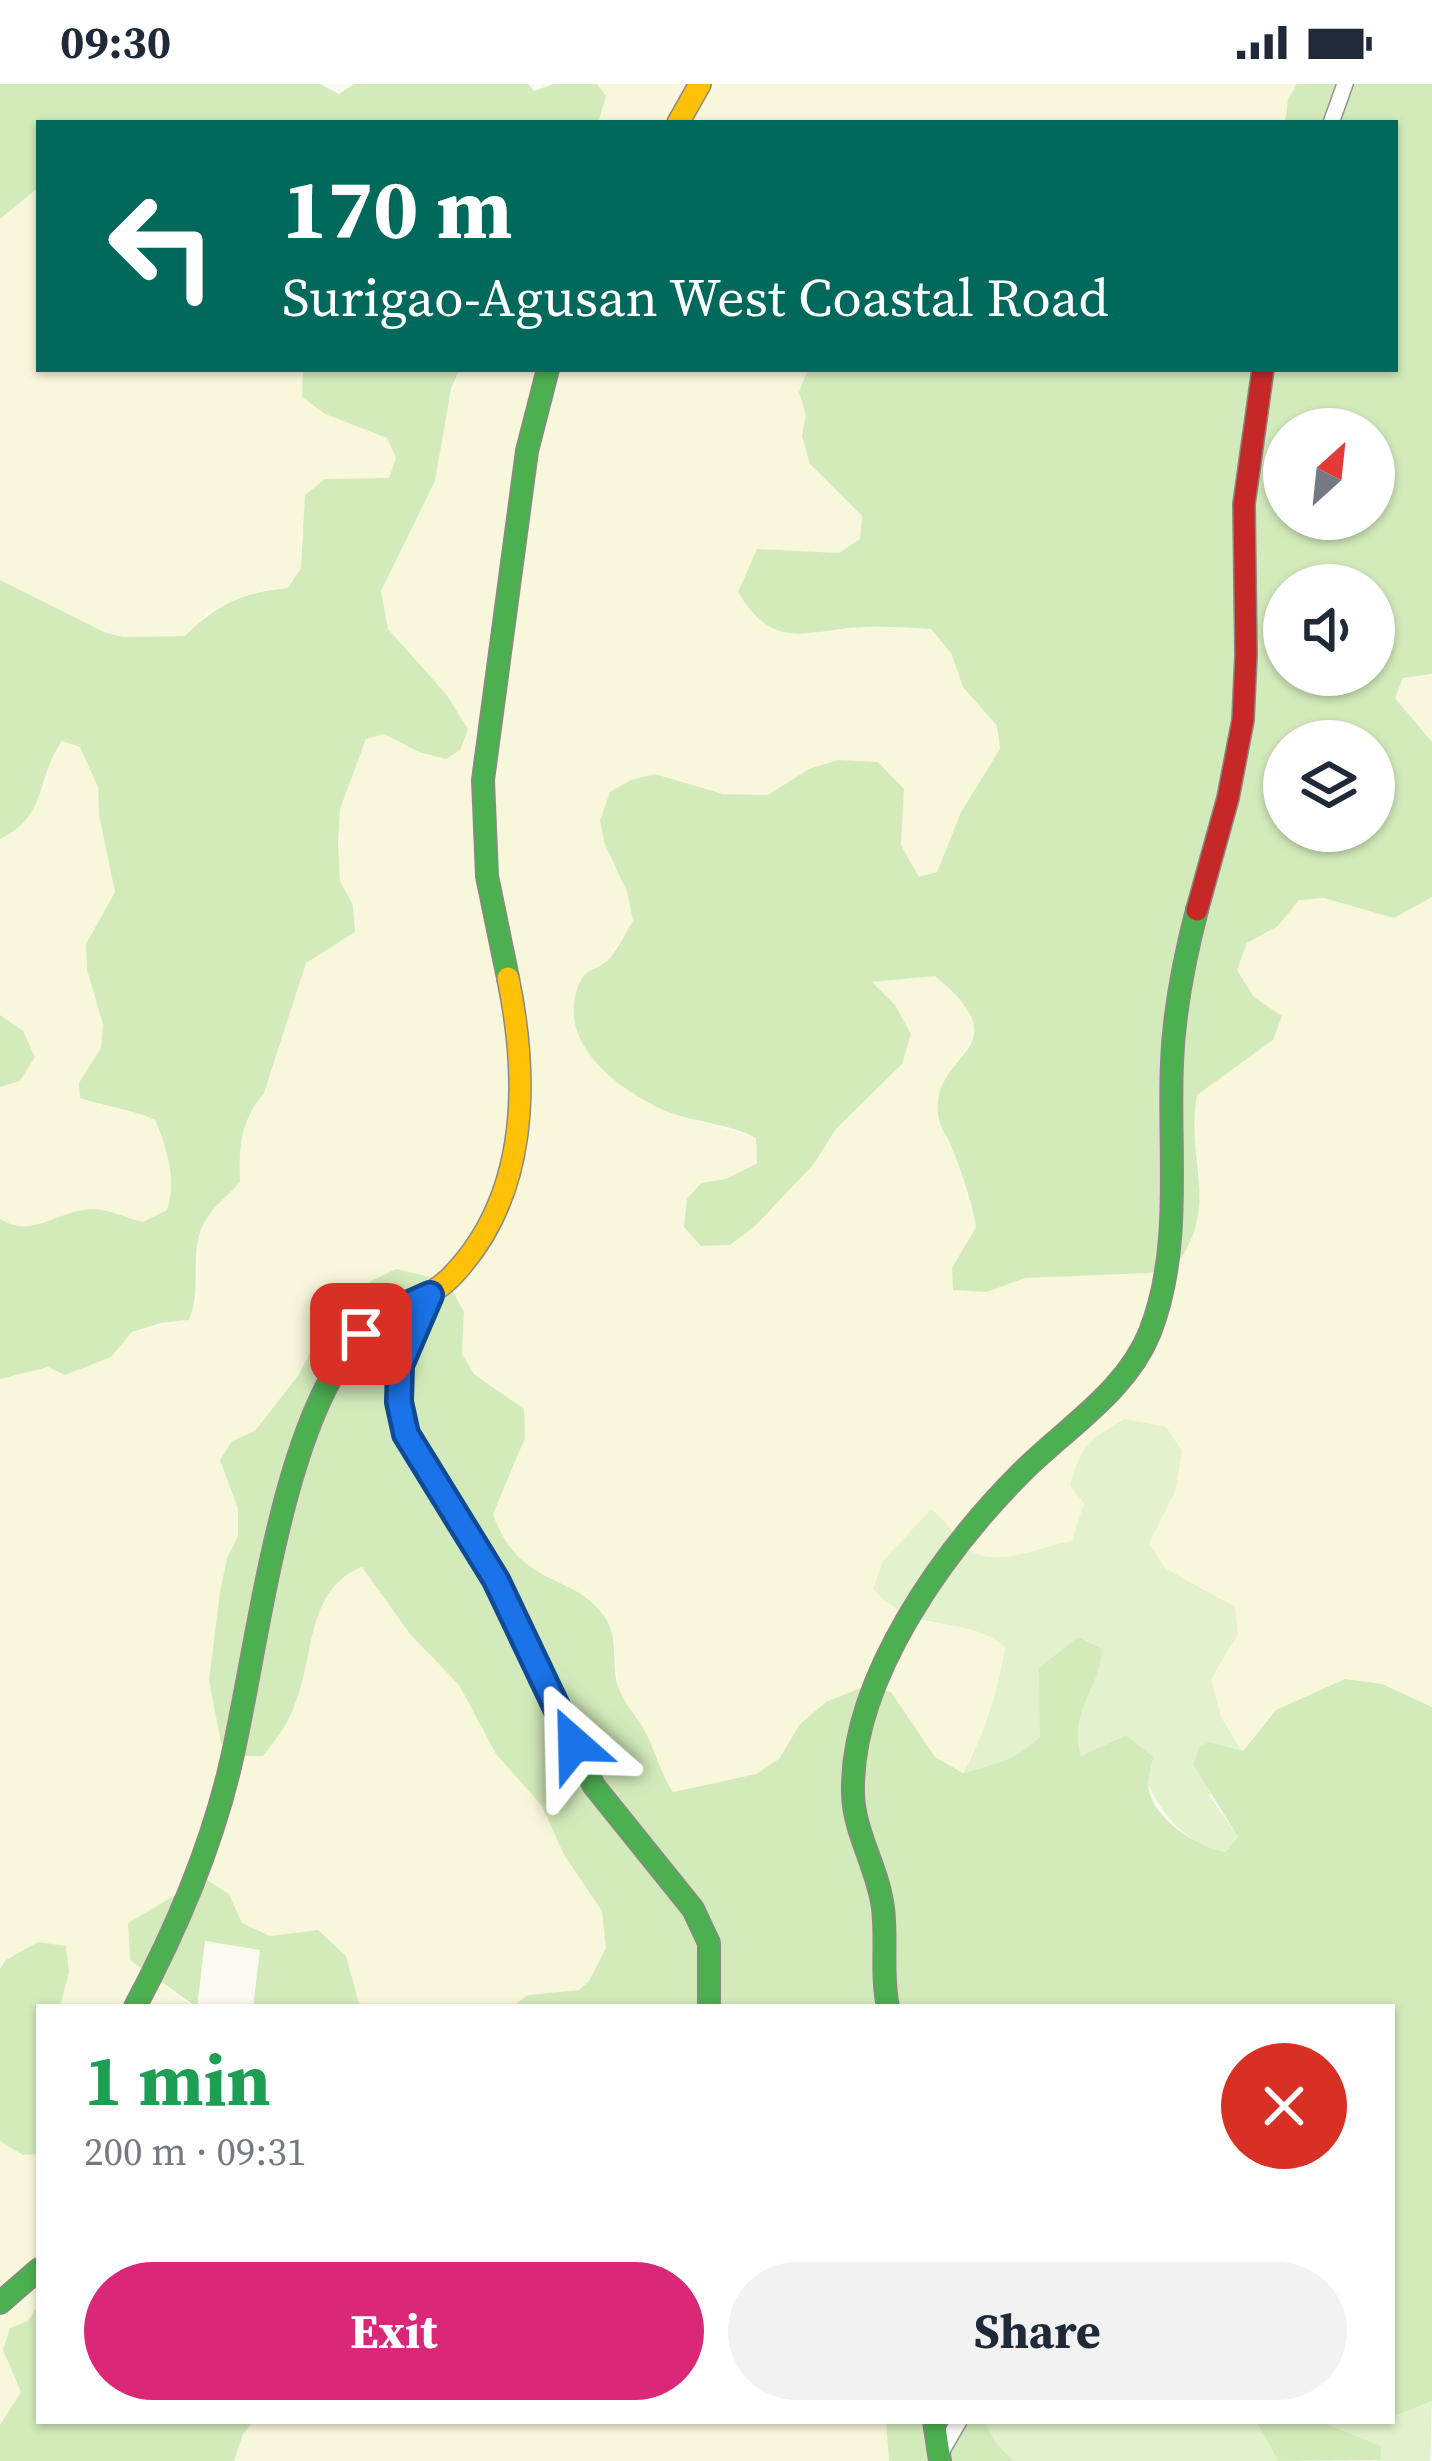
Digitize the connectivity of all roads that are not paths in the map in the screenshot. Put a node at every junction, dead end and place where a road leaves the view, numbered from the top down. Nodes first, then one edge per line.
1 (700, 84) edge
2 (1345, 84) edge
3 (680, 120) edge
4 (1332, 120) edge
5 (547, 372) edge
6 (1263, 372) edge
7 (430, 1295) junction
8 (136, 2004) edge
9 (709, 2004) edge
10 (887, 2004) edge
11 (36, 2272) edge
12 (0, 2303) edge
13 (934, 2424) edge
14 (957, 2424) edge
15 (940, 2457) edge

1 - 3 street
2 - 4 street
5 - 7 street
6 - 10 street
7 - 8 street
7 - 9 street
11 - 12 street
13 - 15 street
14 - 15 street

